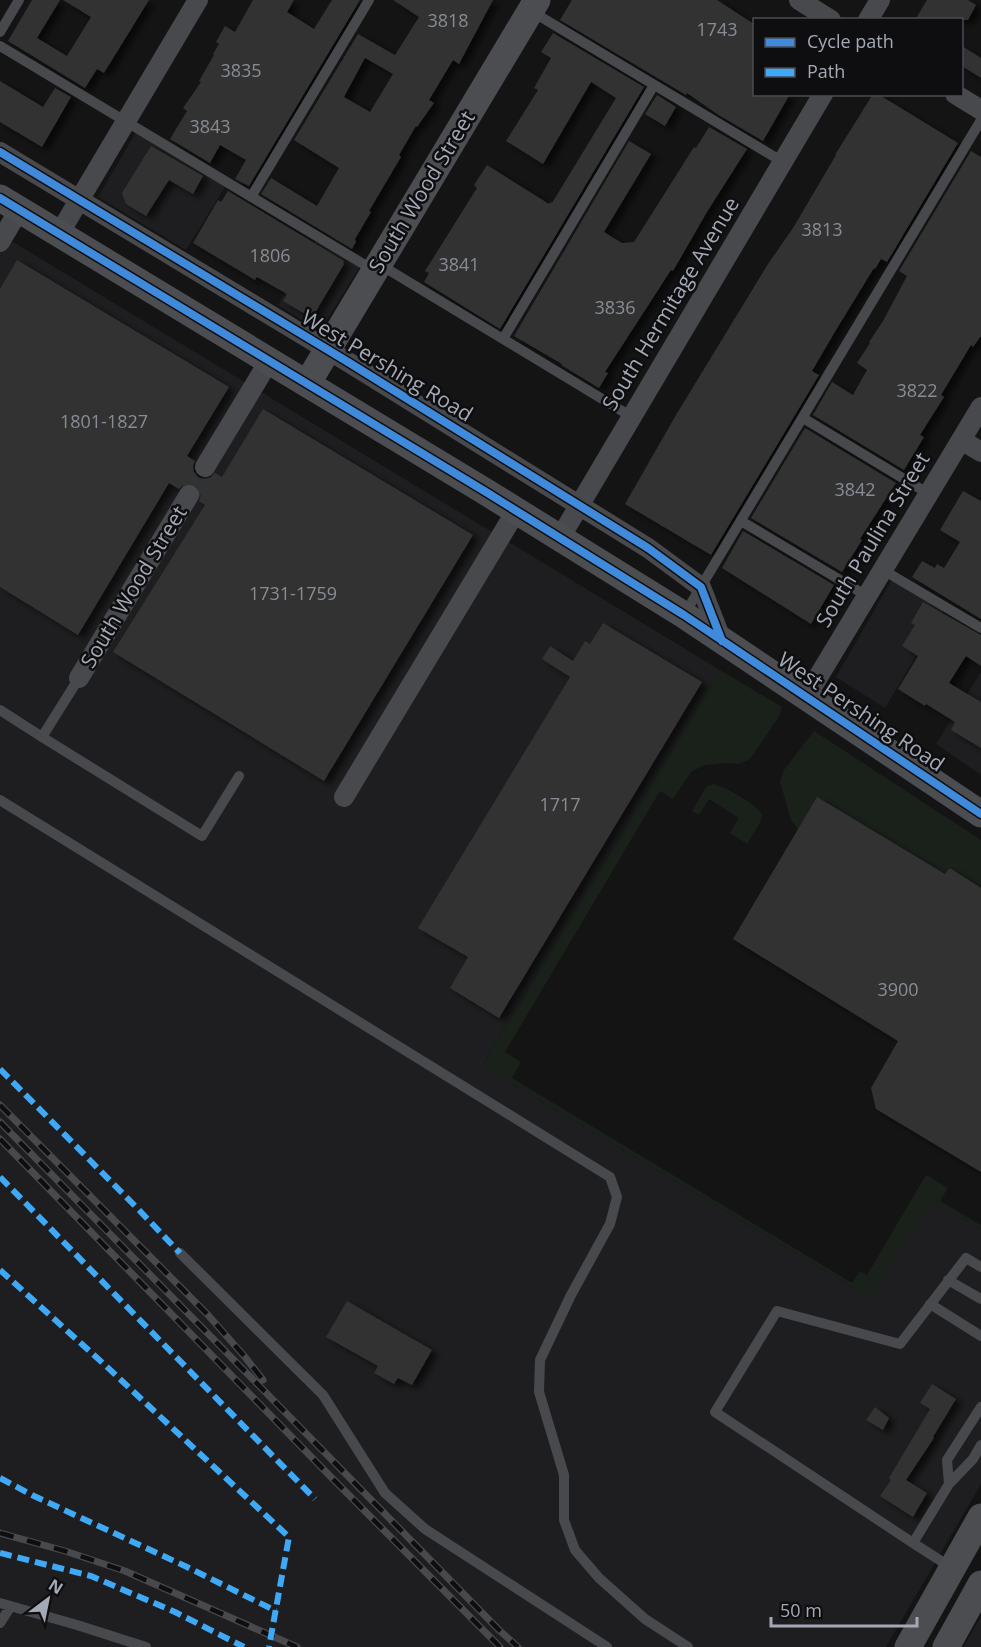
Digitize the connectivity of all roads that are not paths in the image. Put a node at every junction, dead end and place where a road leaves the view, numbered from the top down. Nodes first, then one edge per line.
1 (19, 0) edge
2 (198, 0) edge
3 (369, 0) edge
4 (799, 0) edge
5 (880, 0) edge
6 (534, 5) edge
7 (828, 18) edge
8 (869, 18) edge
9 (0, 32) edge
10 (0, 46) edge
11 (654, 85) junction
12 (822, 96) edge
13 (958, 96) edge
14 (981, 110) edge
15 (981, 120) edge
16 (126, 121) junction
17 (0, 152) edge
18 (783, 162) junction
19 (251, 197) junction
20 (79, 200) junction
21 (10, 204) edge
22 (58, 234) junction
23 (0, 242) edge
24 (377, 268) junction
25 (503, 339) junction
26 (327, 350) junction
27 (269, 361) junction
28 (307, 384) junction
29 (981, 407) edge
30 (632, 417) junction
31 (802, 418) junction
32 (961, 440) junction
33 (981, 452) edge
34 (205, 467) tunnel mouth
35 (929, 494) junction
36 (189, 495) tunnel mouth
37 (580, 504) junction
38 (516, 511) junction
39 (741, 521) junction
40 (560, 538) junction
41 (883, 570) junction
42 (701, 587) junction
43 (867, 596) junction
44 (684, 615) junction
45 (981, 628) edge
46 (722, 641) junction
47 (79, 678) joint
48 (806, 697) junction
49 (0, 710) edge
50 (42, 737) junction
51 (239, 776) dead end
52 (344, 797) dead end
53 (0, 800) edge
54 (981, 814) edge
55 (180, 1253) dead end
56 (981, 1267) edge
57 (948, 1280) junction
58 (981, 1299) edge
59 (930, 1304) junction
60 (981, 1336) edge
61 (981, 1407) edge
62 (981, 1445) edge
63 (949, 1484) junction
64 (981, 1517) edge
65 (913, 1543) junction
66 (952, 1568) junction
67 (981, 1584) edge
68 (5, 1605) edge
69 (0, 1623) edge
70 (146, 1647) edge
71 (607, 1647) edge
72 (688, 1647) edge
73 (908, 1647) edge
74 (946, 1647) edge

1 - 9 lane
2 - 16 street
3 - 19 lane
4 - 7 street
5 - 8 street
6 - 11 lane
6 - 24 main road, South Wood Street
10 - 16 lane
11 - 18 lane
11 - 25 lane
12 - 18 street, South Hermitage Avenue
13 - 14 street
15 - 31 lane
16 - 19 lane
16 - 20 street
17 - 20 street, West Pershing Road
18 - 30 street, South Hermitage Avenue
19 - 24 lane
20 - 22 street
20 - 26 street, West Pershing Road
21 - 22 main road, West Pershing Road
21 - 23 street
22 - 27 main road, West Pershing Road
24 - 25 lane
24 - 26 main road, South Wood Street
25 - 30 lane
26 - 28 main road, South Wood Street
26 - 37 street, West Pershing Road
27 - 28 main road, West Pershing Road
27 - 34 street
28 - 38 main road, West Pershing Road
29 - 32 street, South Paulina Street
30 - 37 street, South Hermitage Avenue
31 - 35 lane
31 - 39 lane
32 - 33 street
32 - 35 street, South Paulina Street
35 - 41 street, South Paulina Street
36 - 47 street, South Wood Street
37 - 40 street, South Hermitage Avenue
37 - 42 street, West Pershing Road
38 - 40 main road, West Pershing Road
38 - 52 street
39 - 42 lane
39 - 43 lane
40 - 44 main road, West Pershing Road
41 - 43 street, South Paulina Street
41 - 45 lane
42 - 44 lane
42 - 46 street
43 - 48 street, South Paulina Street
44 - 46 main road, West Pershing Road
46 - 48 main road, West Pershing Road
47 - 50 lane
48 - 54 main road, West Pershing Road
49 - 50 lane
50 - 51 lane
53 - 72 lane
55 - 71 lane
56 - 57 lane
57 - 58 lane
57 - 59 lane
59 - 60 lane
59 - 65 lane
61 - 63 lane
62 - 63 lane
63 - 65 lane
64 - 66 main road
65 - 66 lane
66 - 73 main road
67 - 74 main road
68 - 69 lane
68 - 70 lane

